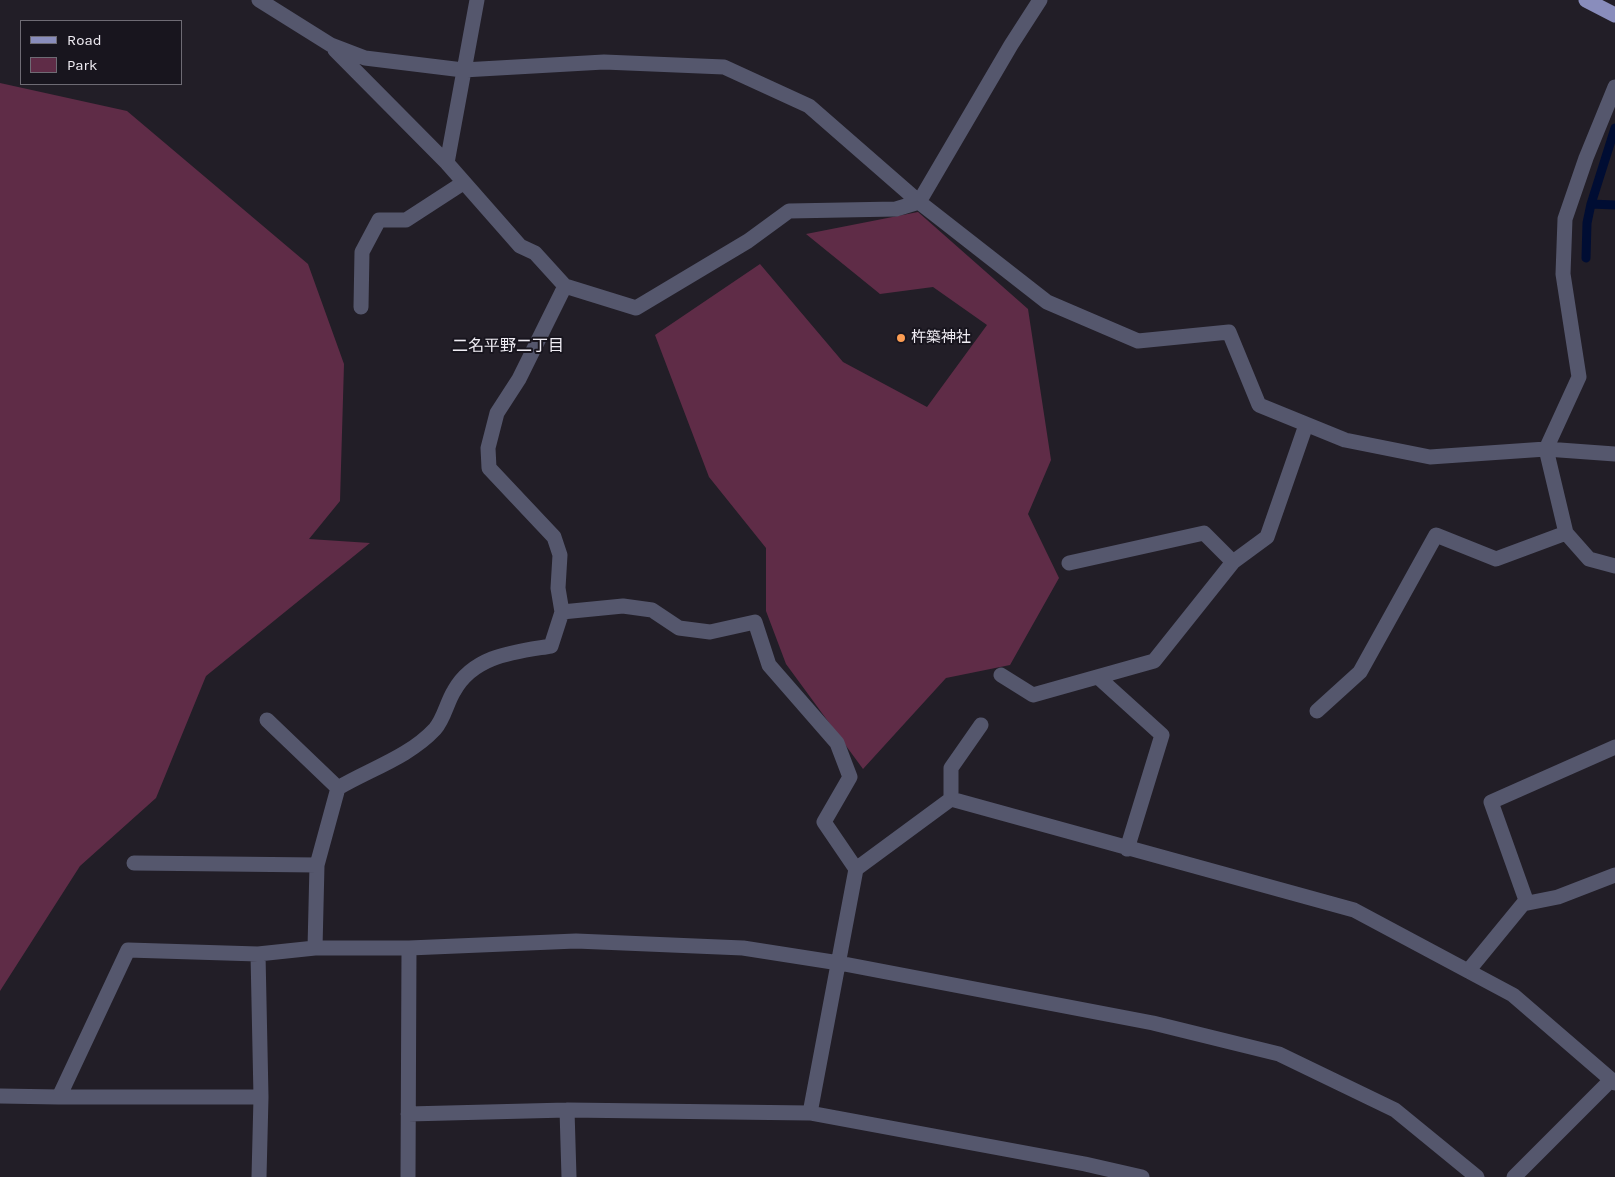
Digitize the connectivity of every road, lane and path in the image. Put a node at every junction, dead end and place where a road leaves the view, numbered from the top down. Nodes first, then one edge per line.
1 (259, 0) edge
2 (477, 0) edge
3 (1040, 0) edge
4 (1586, 0) edge
5 (1615, 15) edge
6 (331, 45) junction
7 (464, 70) junction
8 (1615, 87) edge
9 (447, 163) junction
10 (462, 183) junction
11 (919, 202) junction
12 (566, 286) junction
13 (361, 307) dead end
14 (1306, 425) junction
15 (1546, 449) junction
16 (1615, 454) edge
17 (1566, 533) junction
18 (1233, 562) junction
19 (1069, 563) dead end
20 (1615, 566) edge
21 (562, 612) junction
22 (1001, 675) dead end
23 (1098, 678) junction
24 (1317, 711) dead end
25 (267, 720) dead end
26 (981, 725) dead end
27 (1615, 747) edge
28 (338, 788) junction
29 (951, 799) junction
30 (1127, 849) junction
31 (134, 863) dead end
32 (317, 865) junction
33 (856, 869) junction
34 (1615, 875) edge
35 (1527, 903) junction
36 (316, 948) junction
37 (409, 948) junction
38 (258, 954) junction
39 (839, 963) junction
40 (1468, 971) junction
41 (1613, 1082) edge
42 (0, 1096) edge
43 (59, 1097) junction
44 (261, 1097) junction
45 (567, 1110) junction
46 (810, 1113) junction
47 (408, 1114) junction
48 (259, 1177) edge
49 (408, 1177) edge
50 (569, 1177) edge
51 (1142, 1177) edge
52 (1476, 1177) edge
53 (1514, 1177) edge

1 - 6 street
2 - 7 street
3 - 11 street
4 - 5 main road
6 - 7 street
6 - 9 street
7 - 9 street
7 - 11 street
8 - 15 street
9 - 10 street
10 - 12 street
10 - 13 street
11 - 12 street
11 - 14 street
12 - 21 street
14 - 15 street
14 - 18 street
15 - 16 street
15 - 17 street
17 - 20 street
17 - 24 street
18 - 19 street
18 - 23 street
21 - 28 street
21 - 33 street
22 - 23 street
23 - 30 street
25 - 28 street
26 - 29 street
27 - 35 street
28 - 32 street
29 - 30 street
29 - 33 street
30 - 40 street
31 - 32 street
32 - 36 street
33 - 39 street
34 - 35 street
35 - 40 street
36 - 37 street
36 - 38 street
37 - 39 street
37 - 47 street
38 - 43 street
38 - 44 street
39 - 46 street
39 - 52 street
40 - 41 street
41 - 53 street
42 - 43 street
43 - 44 street
44 - 48 street
45 - 46 street
45 - 47 street
45 - 50 street
46 - 51 street
47 - 49 street

